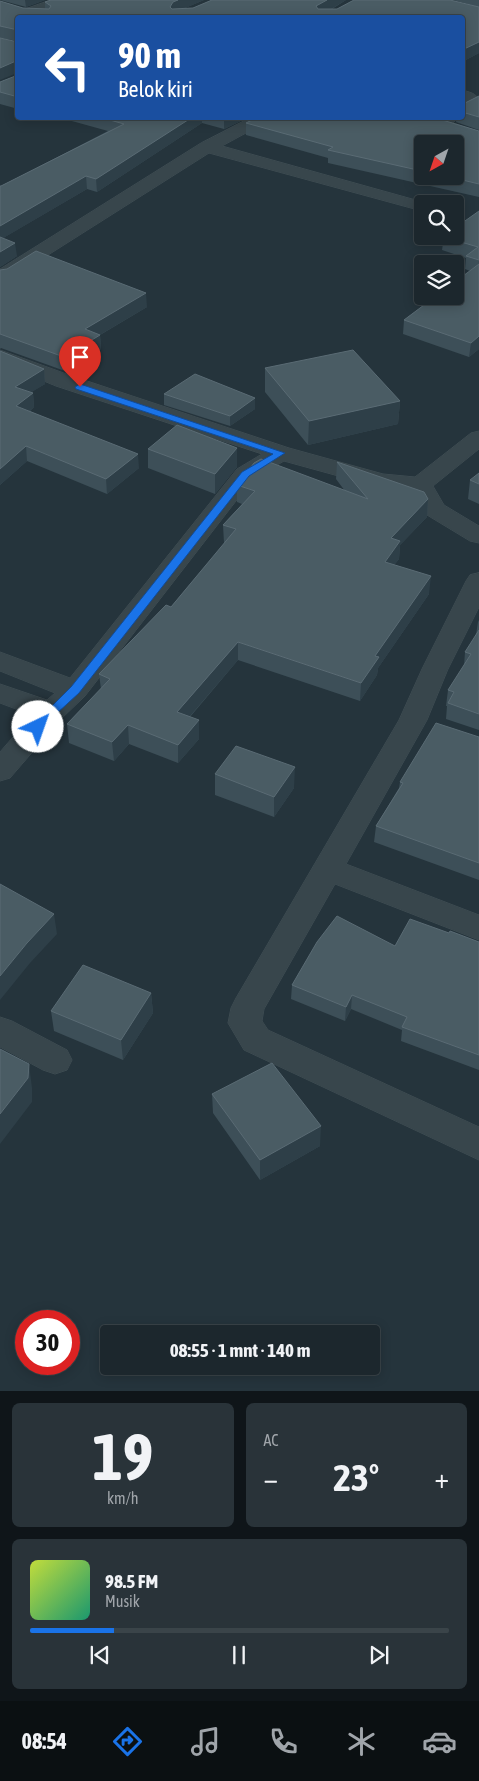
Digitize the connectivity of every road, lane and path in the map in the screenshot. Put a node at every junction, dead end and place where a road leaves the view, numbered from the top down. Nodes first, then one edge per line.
1 (64, 0) edge
2 (9, 9) edge
3 (28, 14) junction
4 (32, 15) edge
5 (258, 120) edge
6 (447, 120) edge
7 (479, 137) edge
8 (207, 147) junction
9 (414, 204) edge
10 (8, 264) edge
11 (0, 276) edge
12 (3, 360) edge
13 (479, 438) edge
14 (280, 453) junction
15 (420, 484) junction
16 (479, 536) edge
17 (479, 581) edge
18 (0, 662) edge
19 (75, 690) junction
20 (0, 693) edge
21 (51, 712) junction
22 (0, 771) edge
23 (328, 869) junction
24 (479, 928) edge
25 (0, 1031) edge
26 (55, 1060) dead end
27 (479, 1144) edge

1 - 3 street
2 - 3 street
3 - 4 street
5 - 8 street
6 - 7 street
8 - 9 street
8 - 10 street
10 - 11 street
12 - 14 street
13 - 15 street
14 - 15 street
14 - 19 street
15 - 16 street
17 - 23 street
18 - 19 street
19 - 21 street
20 - 21 street
21 - 22 street
23 - 24 street
23 - 27 street
25 - 26 street

